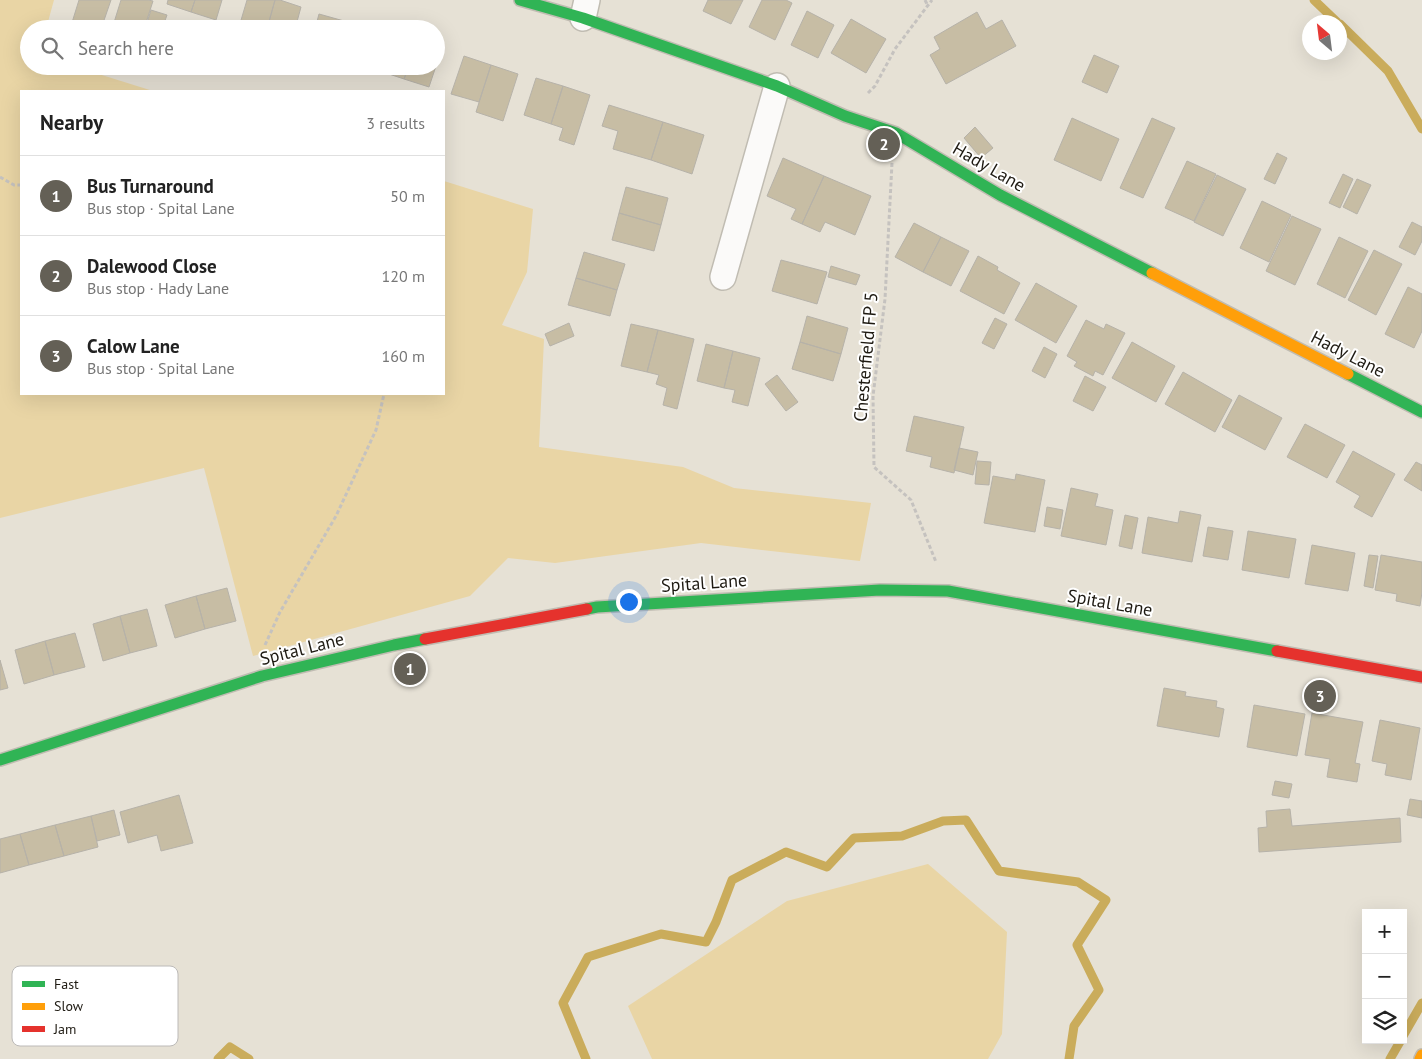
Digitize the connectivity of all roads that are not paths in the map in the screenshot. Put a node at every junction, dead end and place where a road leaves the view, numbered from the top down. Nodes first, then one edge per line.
1 (520, 0) edge
2 (585, 9) edge
3 (777, 86) junction
4 (723, 277) dead end
5 (1422, 412) edge
6 (1422, 677) edge
7 (0, 760) edge
8 (1422, 1055) edge
9 (1420, 1059) edge

1 - 2 street, Hady Lane
2 - 3 street, Hady Lane
3 - 4 street
3 - 5 street, Hady Lane
6 - 7 street, Spital Lane
8 - 9 street

